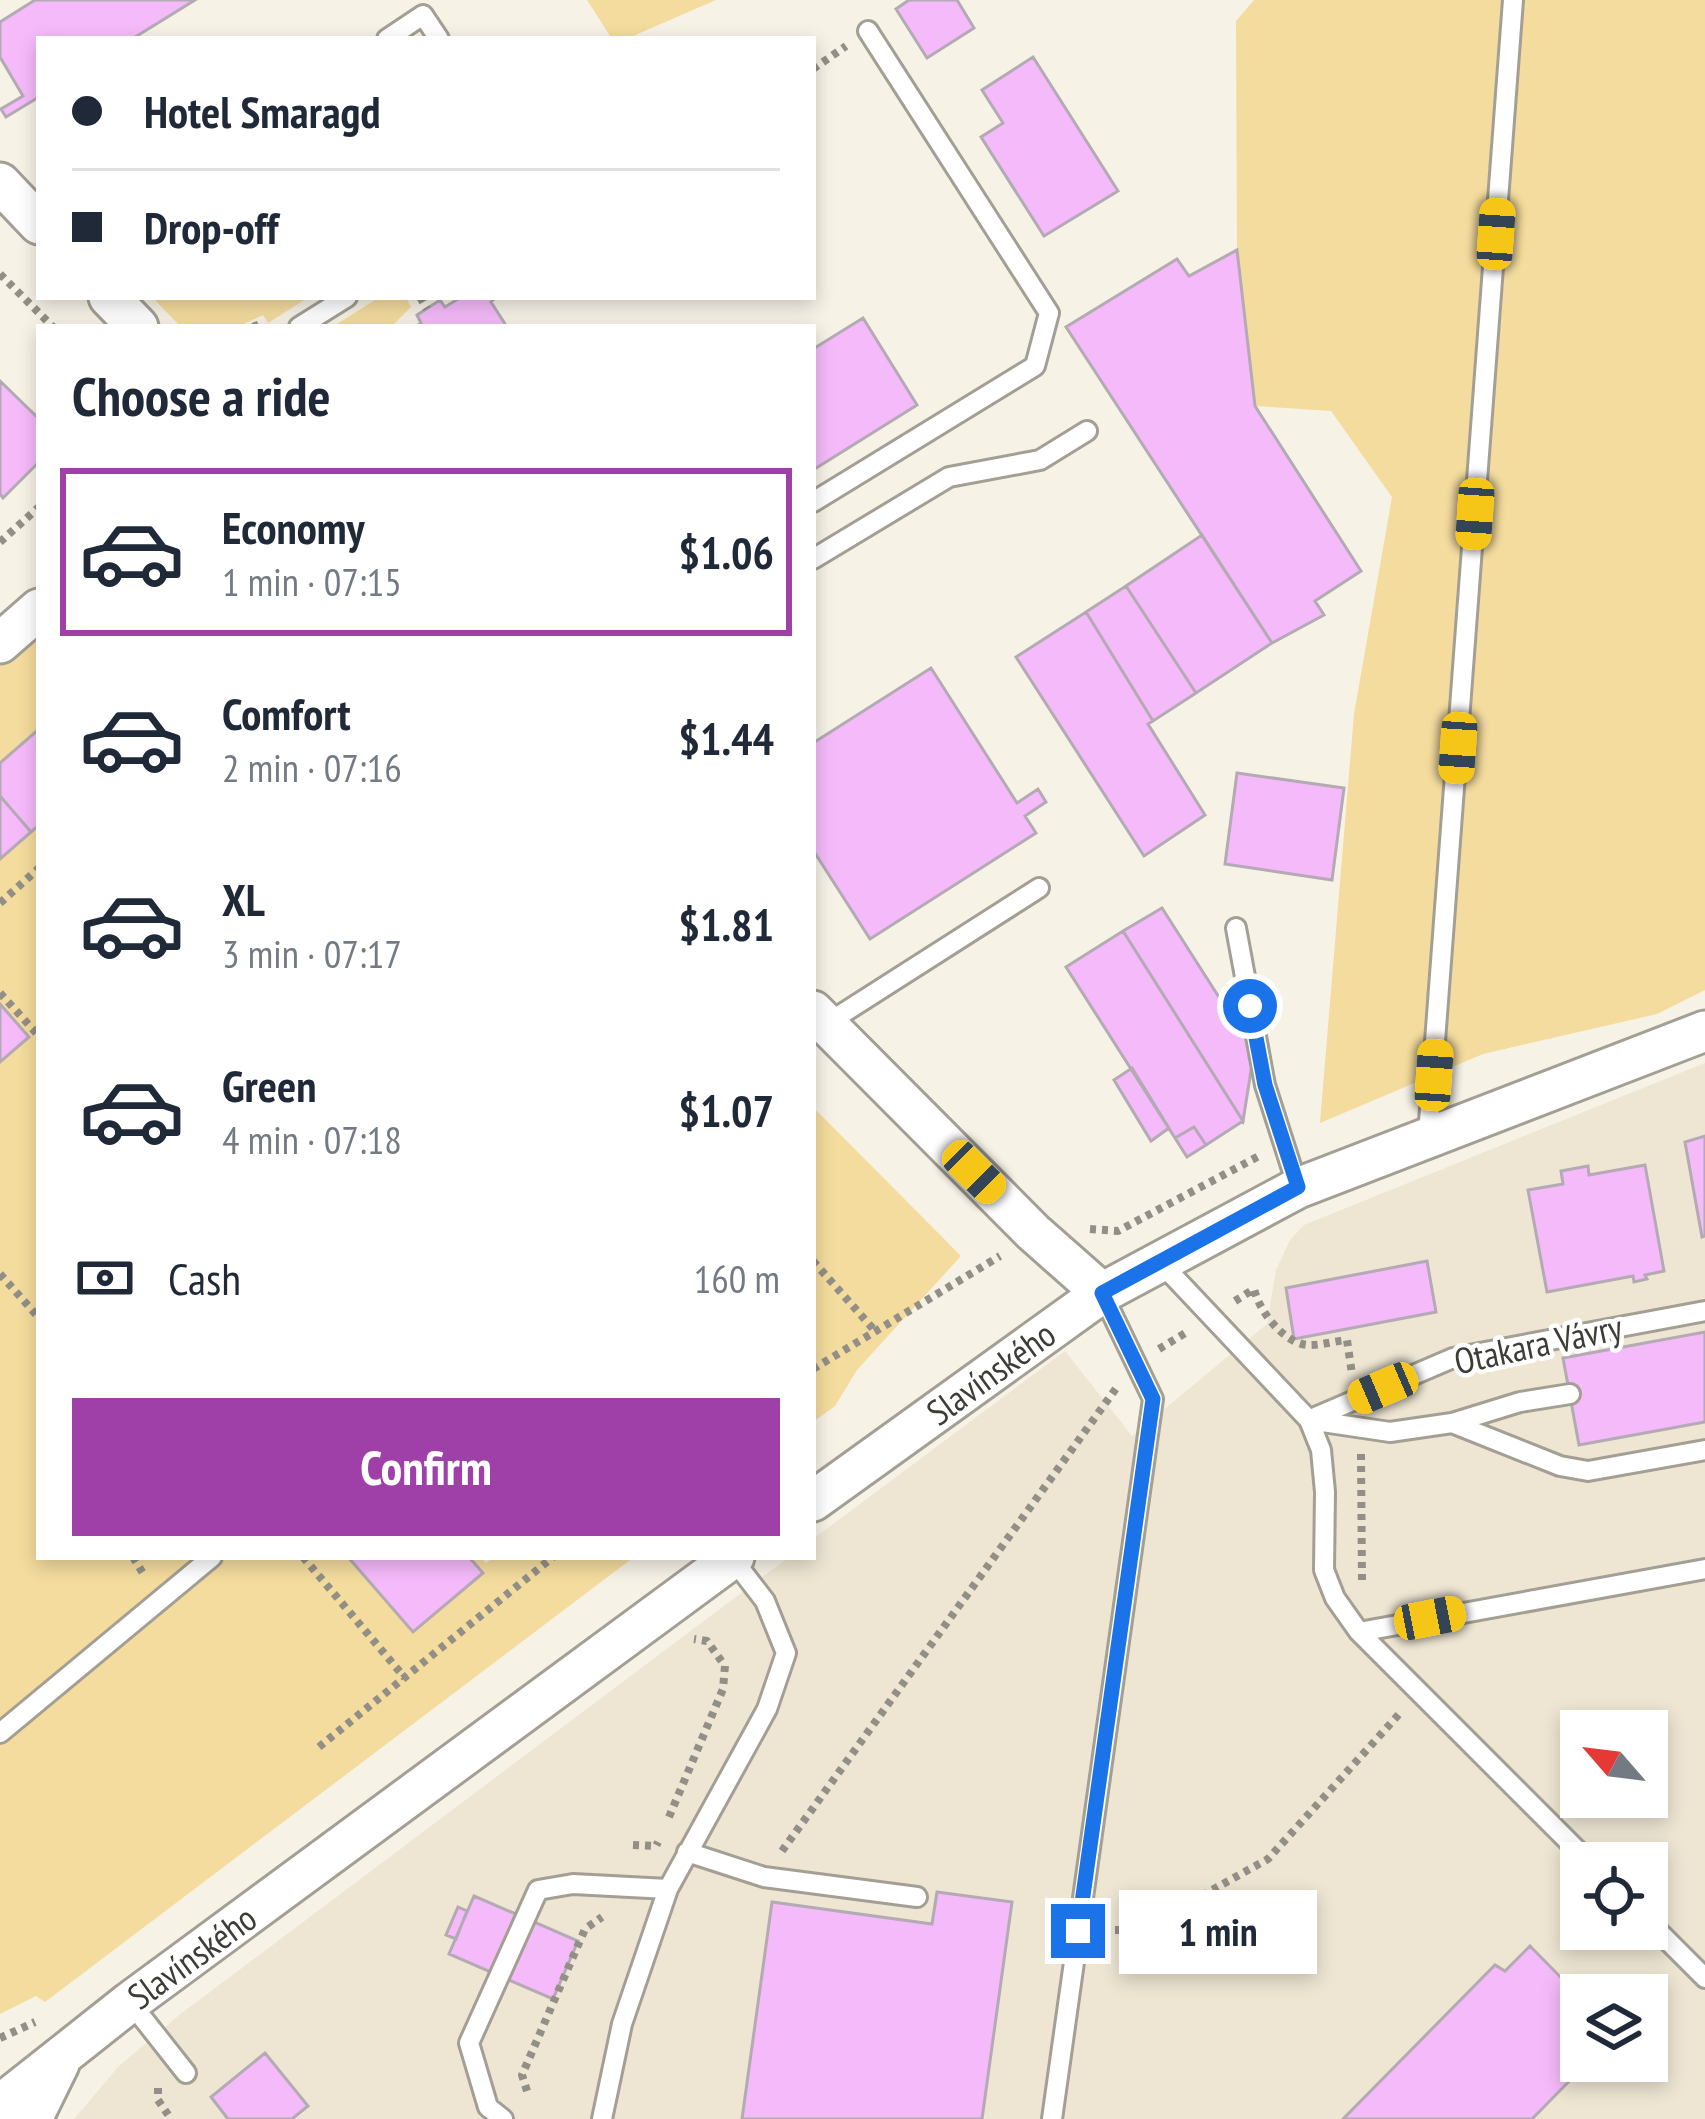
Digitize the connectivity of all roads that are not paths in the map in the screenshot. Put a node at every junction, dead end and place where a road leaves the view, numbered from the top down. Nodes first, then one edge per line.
1 (1513, 0) edge
2 (868, 31) dead end
3 (392, 36) edge
4 (437, 36) edge
5 (0, 183) edge
6 (36, 221) edge
7 (112, 300) edge
8 (342, 300) edge
9 (135, 324) edge
10 (303, 324) edge
11 (1087, 431) dead end
12 (816, 500) edge
13 (816, 557) edge
14 (36, 612) edge
15 (0, 644) edge
16 (1039, 888) dead end
17 (1236, 928) dead end
18 (820, 1017) edge
19 (1705, 1031) edge
20 (1428, 1135) junction
21 (1298, 1187) junction
22 (1160, 1262) junction
23 (1102, 1293) junction
24 (1705, 1311) edge
25 (1570, 1394) dead end
26 (1309, 1420) junction
27 (1452, 1424) junction
28 (1705, 1450) edge
29 (816, 1499) edge
30 (208, 1560) edge
31 (730, 1560) edge
32 (734, 1560) edge
33 (1705, 1569) edge
34 (1359, 1632) junction
35 (0, 1733) edge
36 (1569, 1842) edge
37 (687, 1852) junction
38 (668, 1889) junction
39 (917, 1897) dead end
40 (1668, 1941) edge
41 (1705, 1978) edge
42 (130, 2002) junction
43 (64, 2054) junction
44 (0, 2072) edge
45 (186, 2073) dead end
46 (0, 2105) edge
47 (32, 2119) edge
48 (503, 2119) edge
49 (602, 2119) edge
50 (1052, 2119) edge

1 - 20 lane
2 - 12 lane
3 - 4 lane
5 - 6 street
7 - 9 street
8 - 10 lane
11 - 13 lane
14 - 15 street
16 - 18 lane
17 - 21 lane
18 - 23 street
19 - 20 street, Slavínského
20 - 21 street, Slavínského
21 - 22 street, Slavínského
22 - 23 street, Slavínského
22 - 26 lane
23 - 29 street, Slavínského
23 - 50 lane
24 - 26 lane, Otakara Vávry
25 - 27 lane
26 - 27 lane
26 - 34 lane
27 - 28 lane
30 - 35 lane
31 - 42 street, Slavínského
32 - 37 lane
33 - 34 lane
34 - 36 lane
37 - 38 lane
37 - 39 lane
38 - 48 lane
38 - 49 lane
40 - 41 lane
42 - 43 street, Slavínského
42 - 45 lane
43 - 44 street
43 - 46 street, Slavínského
43 - 47 street

